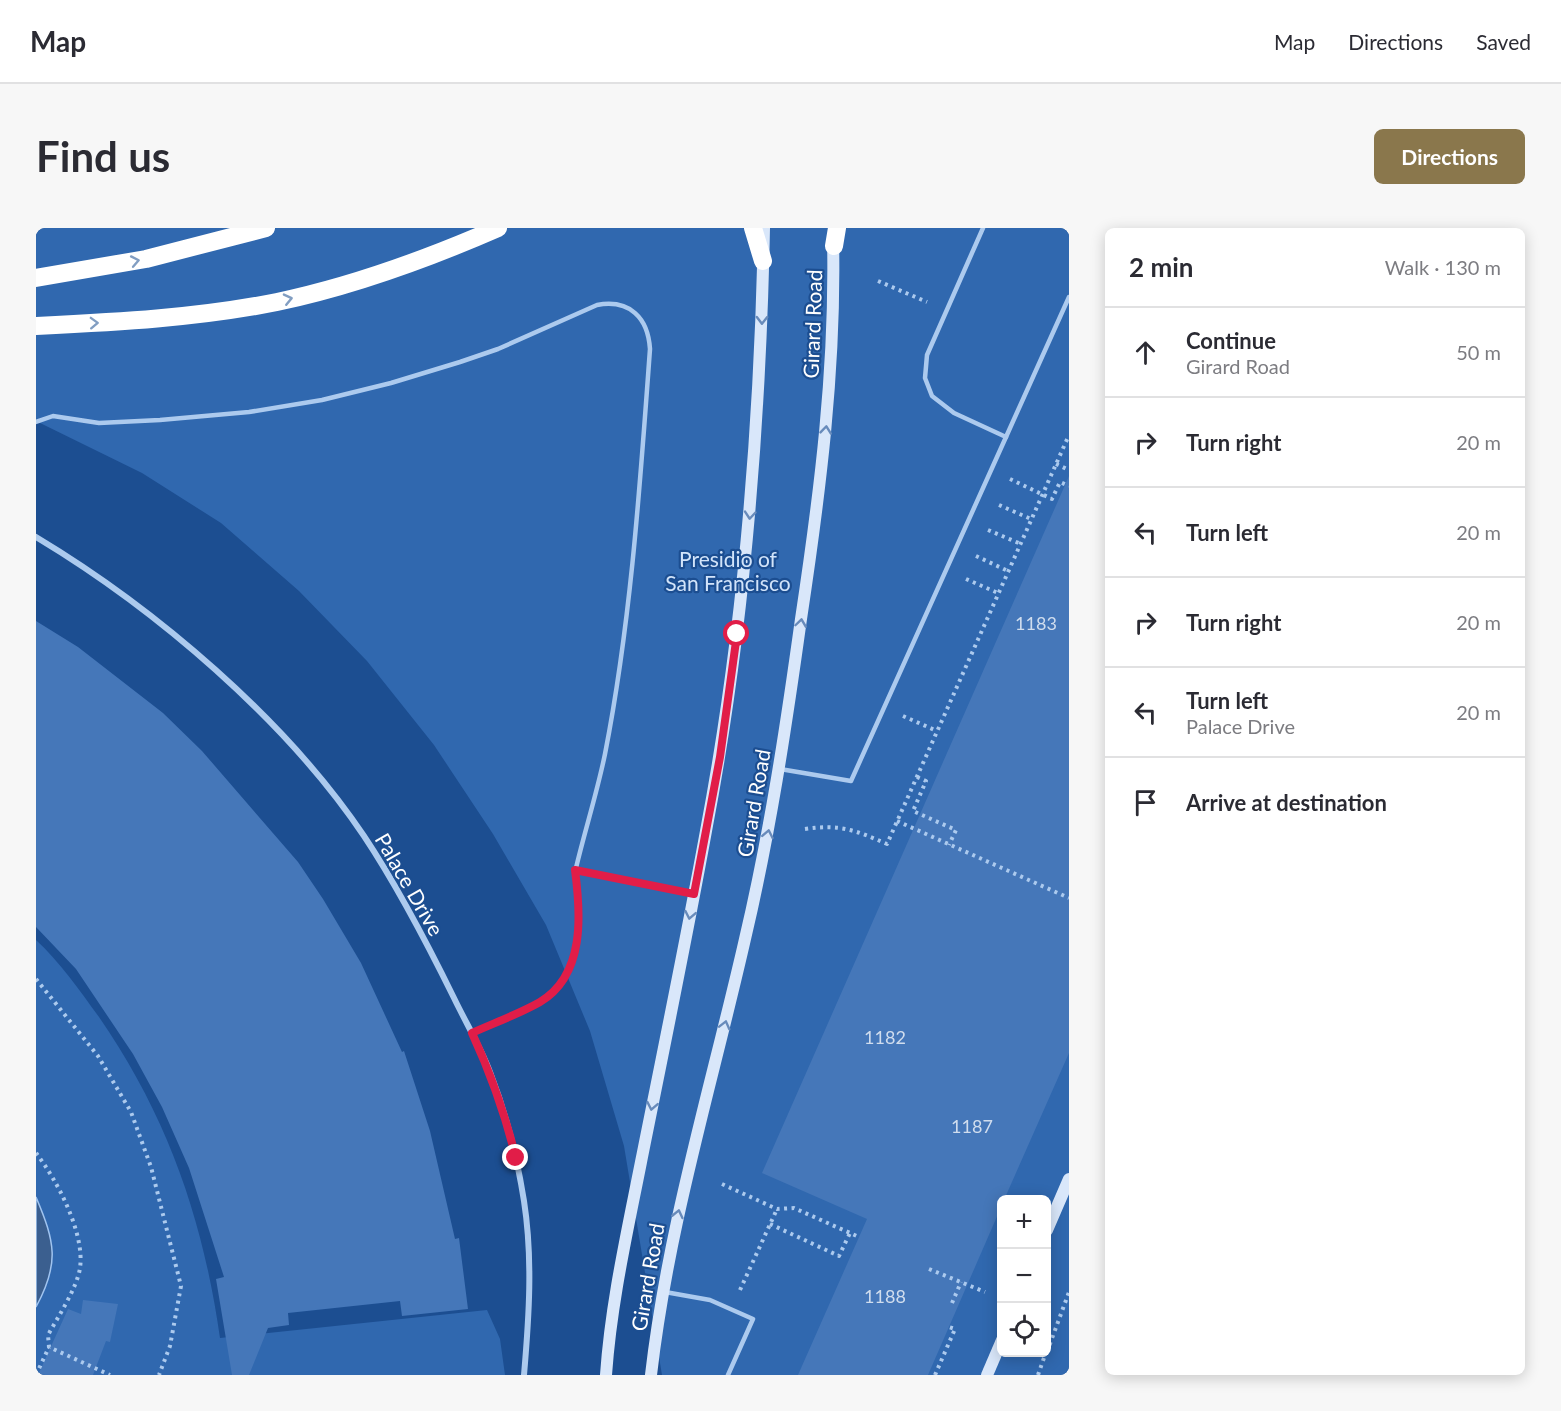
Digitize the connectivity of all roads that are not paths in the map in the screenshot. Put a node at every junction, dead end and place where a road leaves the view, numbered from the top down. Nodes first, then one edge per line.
1 (266, 228) edge
2 (498, 228) edge
3 (753, 228) edge
4 (764, 228) edge
5 (835, 228) edge
6 (982, 228) edge
7 (834, 246) joint
8 (763, 261) junction
9 (36, 278) edge
10 (1069, 297) edge
11 (36, 326) edge
12 (36, 422) edge
13 (1006, 437) junction
14 (36, 537) edge
15 (780, 770) junction
16 (575, 870) junction
17 (694, 894) junction
18 (472, 1033) junction
19 (1069, 1179) edge
20 (1051, 1221) edge
21 (662, 1292) junction
22 (997, 1352) edge
23 (524, 1375) edge
24 (606, 1375) edge
25 (651, 1375) edge
26 (728, 1375) edge
27 (987, 1375) edge

9 -> 1 highway
11 -> 2 highway
3 - 8 highway
4 - 8 main road, Girard Road
5 - 7 highway
6 - 13 lane
15 -> 7 main road, Girard Road
8 -> 17 main road, Girard Road
10 - 13 lane
12 - 16 lane
13 - 15 lane
14 - 18 street, Palace Drive
21 -> 15 main road, Girard Road
16 - 17 lane
16 - 18 lane
17 -> 24 main road, Girard Road
18 - 23 street, Palace Drive
19 - 20 main road
21 - 25 main road, Girard Road
21 - 26 lane
22 - 27 main road

